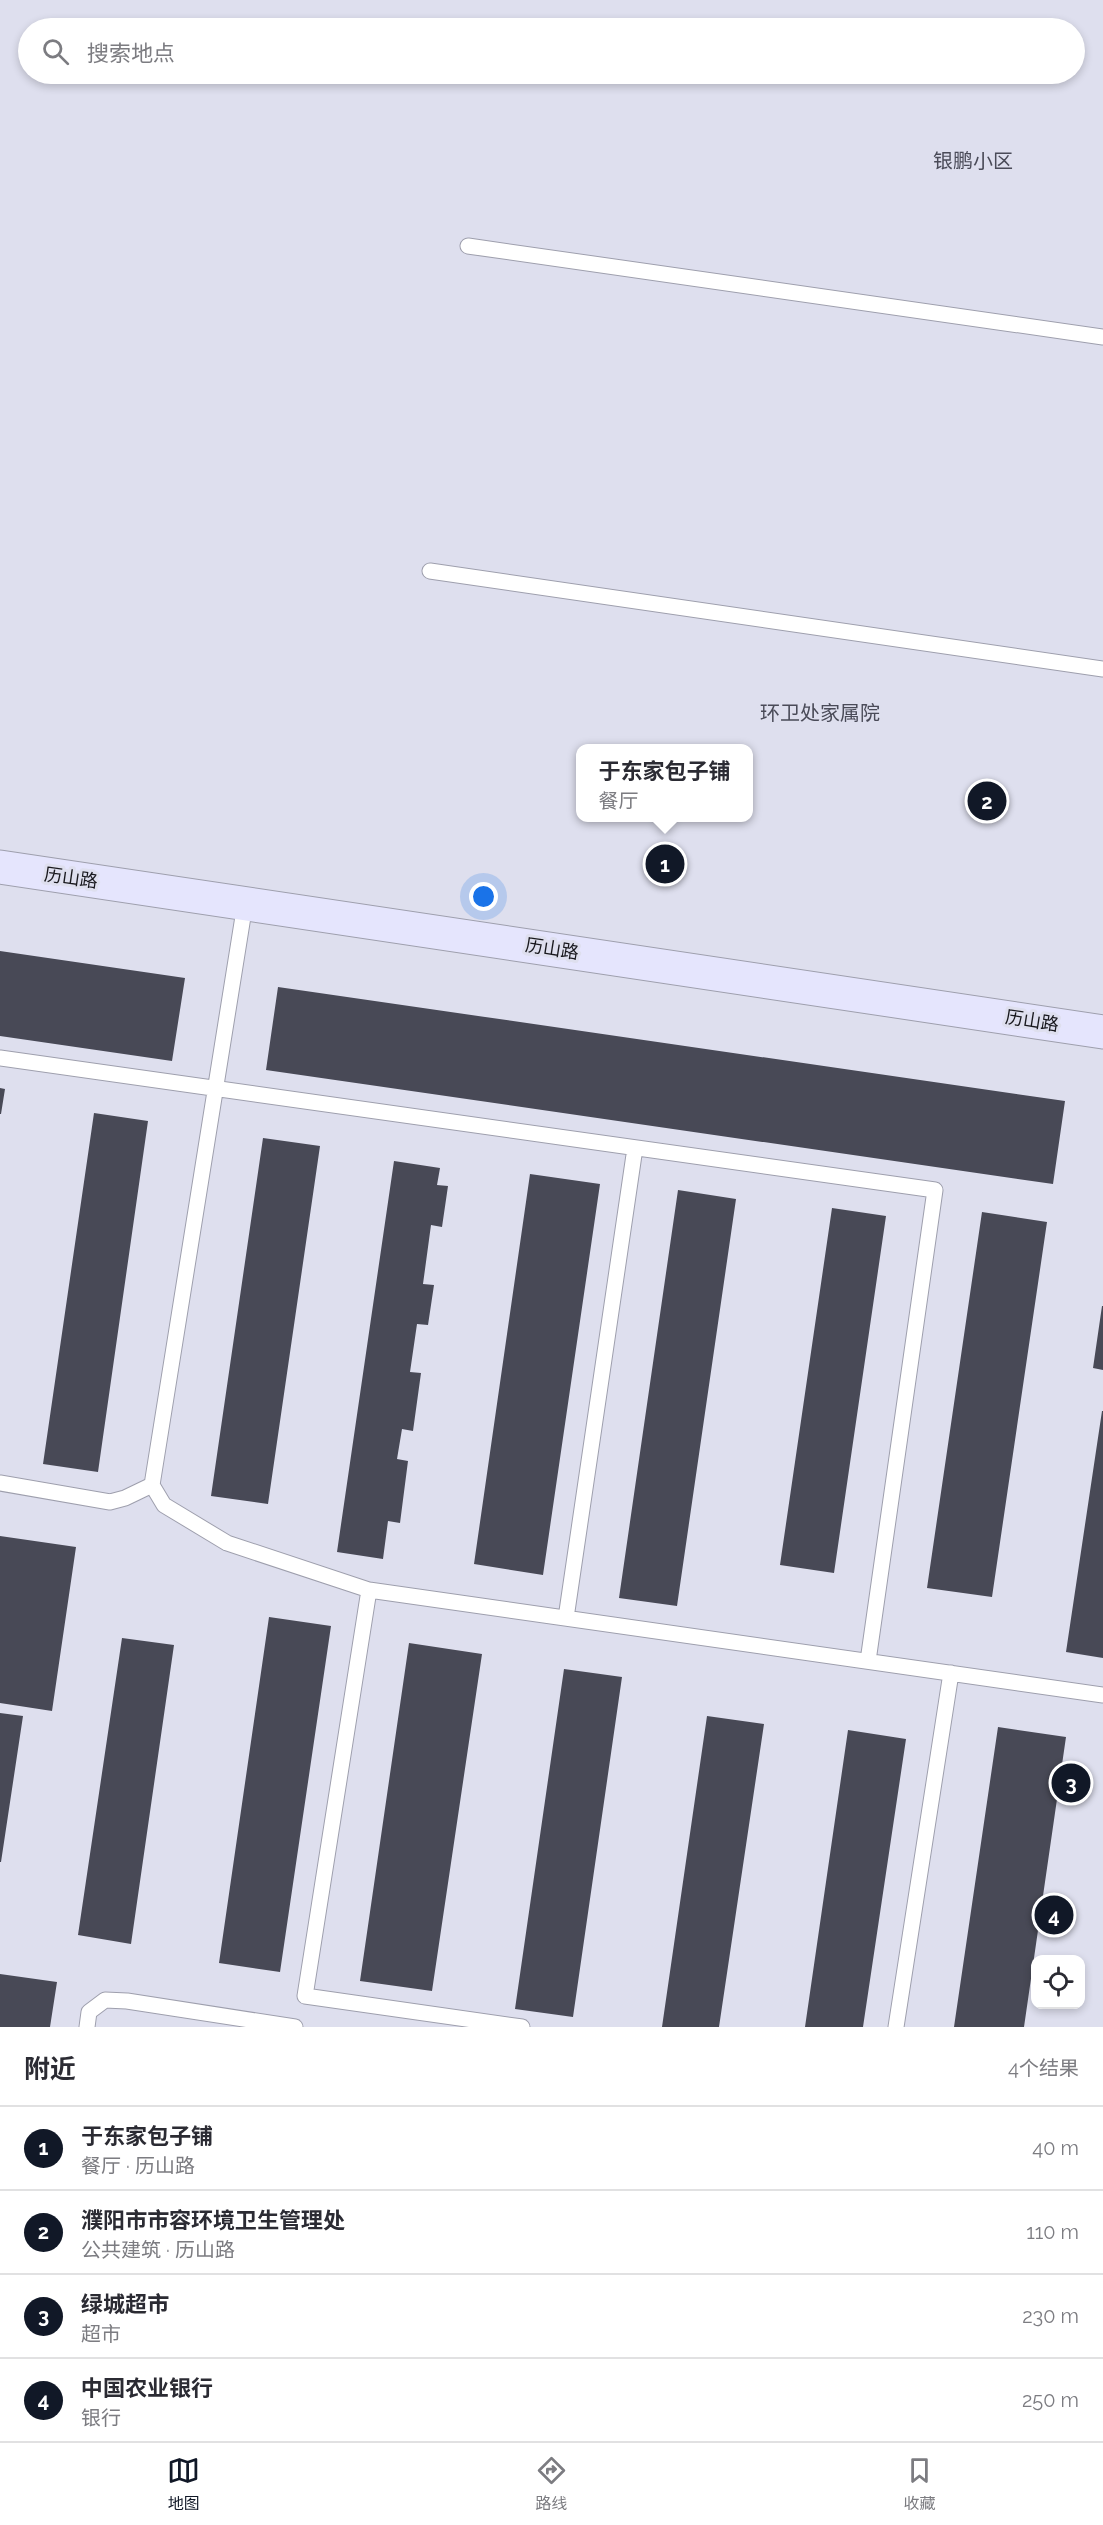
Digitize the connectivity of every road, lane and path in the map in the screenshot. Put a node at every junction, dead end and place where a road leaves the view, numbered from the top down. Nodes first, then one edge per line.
1 (468, 246) dead end
2 (1103, 337) edge
3 (430, 571) dead end
4 (1103, 669) edge
5 (0, 867) edge
6 (245, 904) junction
7 (1103, 1032) edge
8 (0, 1058) edge
9 (215, 1088) junction
10 (635, 1148) junction
11 (0, 1484) edge
12 (152, 1485) junction
13 (369, 1590) junction
14 (566, 1618) junction
15 (868, 1661) junction
16 (951, 1673) junction
17 (1103, 1695) edge
18 (87, 2027) edge
19 (295, 2027) edge
20 (522, 2027) edge
21 (896, 2027) edge

1 - 2 lane
3 - 4 lane
5 - 6 street, 历山路
6 - 7 street, 历山路
6 - 9 lane
8 - 9 lane
9 - 10 lane
9 - 12 lane
10 - 14 lane
10 - 15 lane
11 - 12 lane
12 - 13 lane
13 - 14 lane
13 - 20 lane
14 - 15 lane
15 - 16 lane
16 - 17 lane
16 - 21 lane
18 - 19 lane

